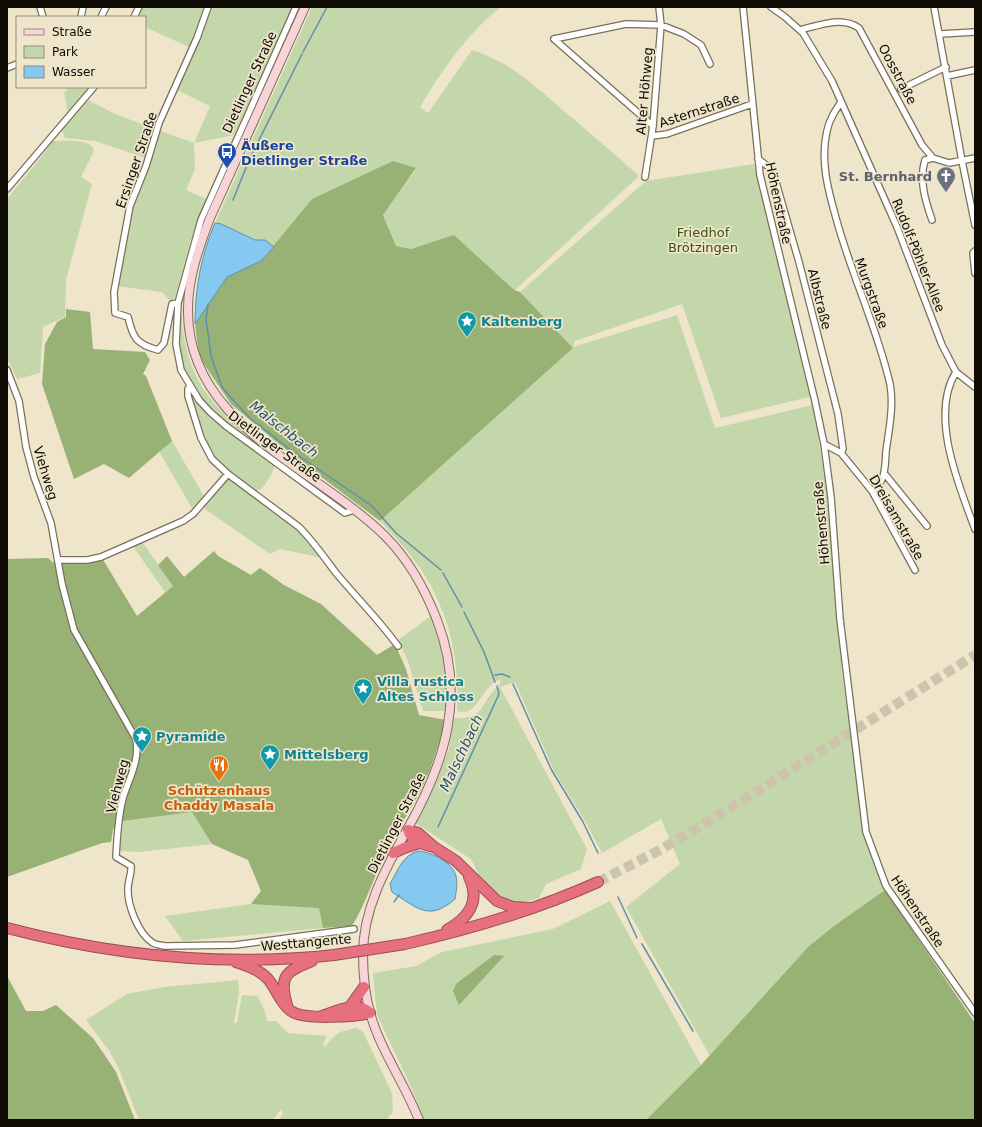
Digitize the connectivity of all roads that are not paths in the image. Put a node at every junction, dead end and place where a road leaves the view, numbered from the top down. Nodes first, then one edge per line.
1 (106, 7) edge
2 (139, 7) edge
3 (208, 7) edge
4 (296, 7) edge
5 (305, 7) edge
6 (659, 7) edge
7 (743, 7) edge
8 (771, 7) edge
9 (934, 7) edge
10 (102, 16) edge
11 (134, 16) edge
12 (661, 25) junction
13 (800, 30) junction
14 (975, 32) edge
15 (940, 34) junction
16 (710, 64) dead end
17 (946, 67) junction
18 (975, 70) edge
19 (947, 76) junction
20 (93, 88) edge
21 (901, 89) dead end
22 (841, 102) junction
23 (752, 104) junction
24 (653, 126) junction
25 (652, 136) junction
26 (933, 158) junction
27 (975, 158) edge
28 (758, 159) junction
29 (962, 161) junction
30 (645, 177) dead end
31 (7, 189) edge
32 (932, 220) dead end
33 (975, 225) edge
34 (975, 251) edge
35 (975, 273) edge
36 (178, 303) junction
37 (158, 350) joint
38 (7, 370) edge
39 (956, 372) junction
40 (190, 386) junction
41 (975, 387) edge
42 (824, 444) junction
43 (841, 453) junction
44 (884, 473) junction
45 (228, 474) junction
46 (872, 491) junction
47 (354, 510) junction
48 (927, 526) dead end
49 (975, 529) edge
50 (58, 560) junction
51 (915, 570) dead end
52 (398, 646) dead end
53 (408, 830) junction
54 (419, 843) junction
55 (434, 846) junction
56 (394, 854) junction
57 (466, 870) junction
58 (598, 882) tunnel mouth
59 (532, 908) junction
60 (7, 928) edge
61 (354, 929) dead end
62 (435, 937) junction
63 (329, 955) junction
64 (232, 960) junction
65 (364, 987) junction
66 (349, 1008) junction
67 (288, 1009) junction
68 (370, 1013) junction
69 (975, 1013) edge
70 (322, 1016) junction
71 (419, 1120) edge

1 - 10 street
2 - 11 street
3 - 37 street, Ersinger Straße
4 - 36 street, Dietlinger Straße
5 - 47 main road, Dietlinger Straße
6 - 12 street, Alter Höhweg
7 - 23 street, Höhenstraße
8 - 13 street, Rudolf-Pöhler-Allee
9 - 15 street
12 - 16 street
12 - 24 street, Alter Höhweg
12 - 24 street
13 - 22 street, Rudolf-Pöhler-Allee
13 - 26 street, Oosstraße
14 - 15 street
15 - 17 street
17 - 19 street
17 - 21 street
18 - 19 street
19 - 29 street
20 - 31 street
22 - 39 street, Rudolf-Pöhler-Allee
22 - 44 street, Murgstraße
23 - 25 street, Asternstraße
23 - 28 street, Höhenstraße
24 - 25 street, Alter Höhweg
25 - 30 street, Alter Höhweg
26 - 29 street
26 - 32 street
27 - 29 street
28 - 42 street, Höhenstraße
28 - 43 street, Albstraße
29 - 33 street
34 - 35 street
36 - 37 street, Dietlinger Straße
36 - 40 street, Dietlinger Straße
38 - 50 street, Viehweg
39 - 41 street, Rudolf-Pöhler-Allee
39 - 49 street
40 - 45 street, Dietlinger Straße
40 - 47 street, Dietlinger Straße
42 - 43 street, Dreisamstraße
42 - 69 street, Höhenstraße
43 - 46 street, Dreisamstraße
44 - 46 street, Murgstraße
44 - 48 street
45 - 50 street
45 - 52 street, Dietlinger Straße
46 - 51 street, Dreisamstraße
47 - 53 main road, Dietlinger Straße
50 - 61 street, Viehweg
53 - 54 highway
53 - 55 highway
53 - 56 main road, Dietlinger Straße
54 - 55 highway
54 - 56 highway
55 - 57 highway
56 - 65 main road, Dietlinger Straße
57 - 59 highway
57 - 62 highway
58 - 59 highway, Westtangente
59 - 62 highway, Westtangente
60 - 64 highway, Westtangente
62 - 63 highway, Westtangente, bridge
63 - 64 highway, Westtangente
63 - 67 highway
64 - 67 highway
65 - 66 highway
65 - 68 main road, Dietlinger Straße
66 - 68 highway
66 - 70 highway
67 - 70 highway
68 - 70 highway
68 - 71 main road, Dietlinger Straße

